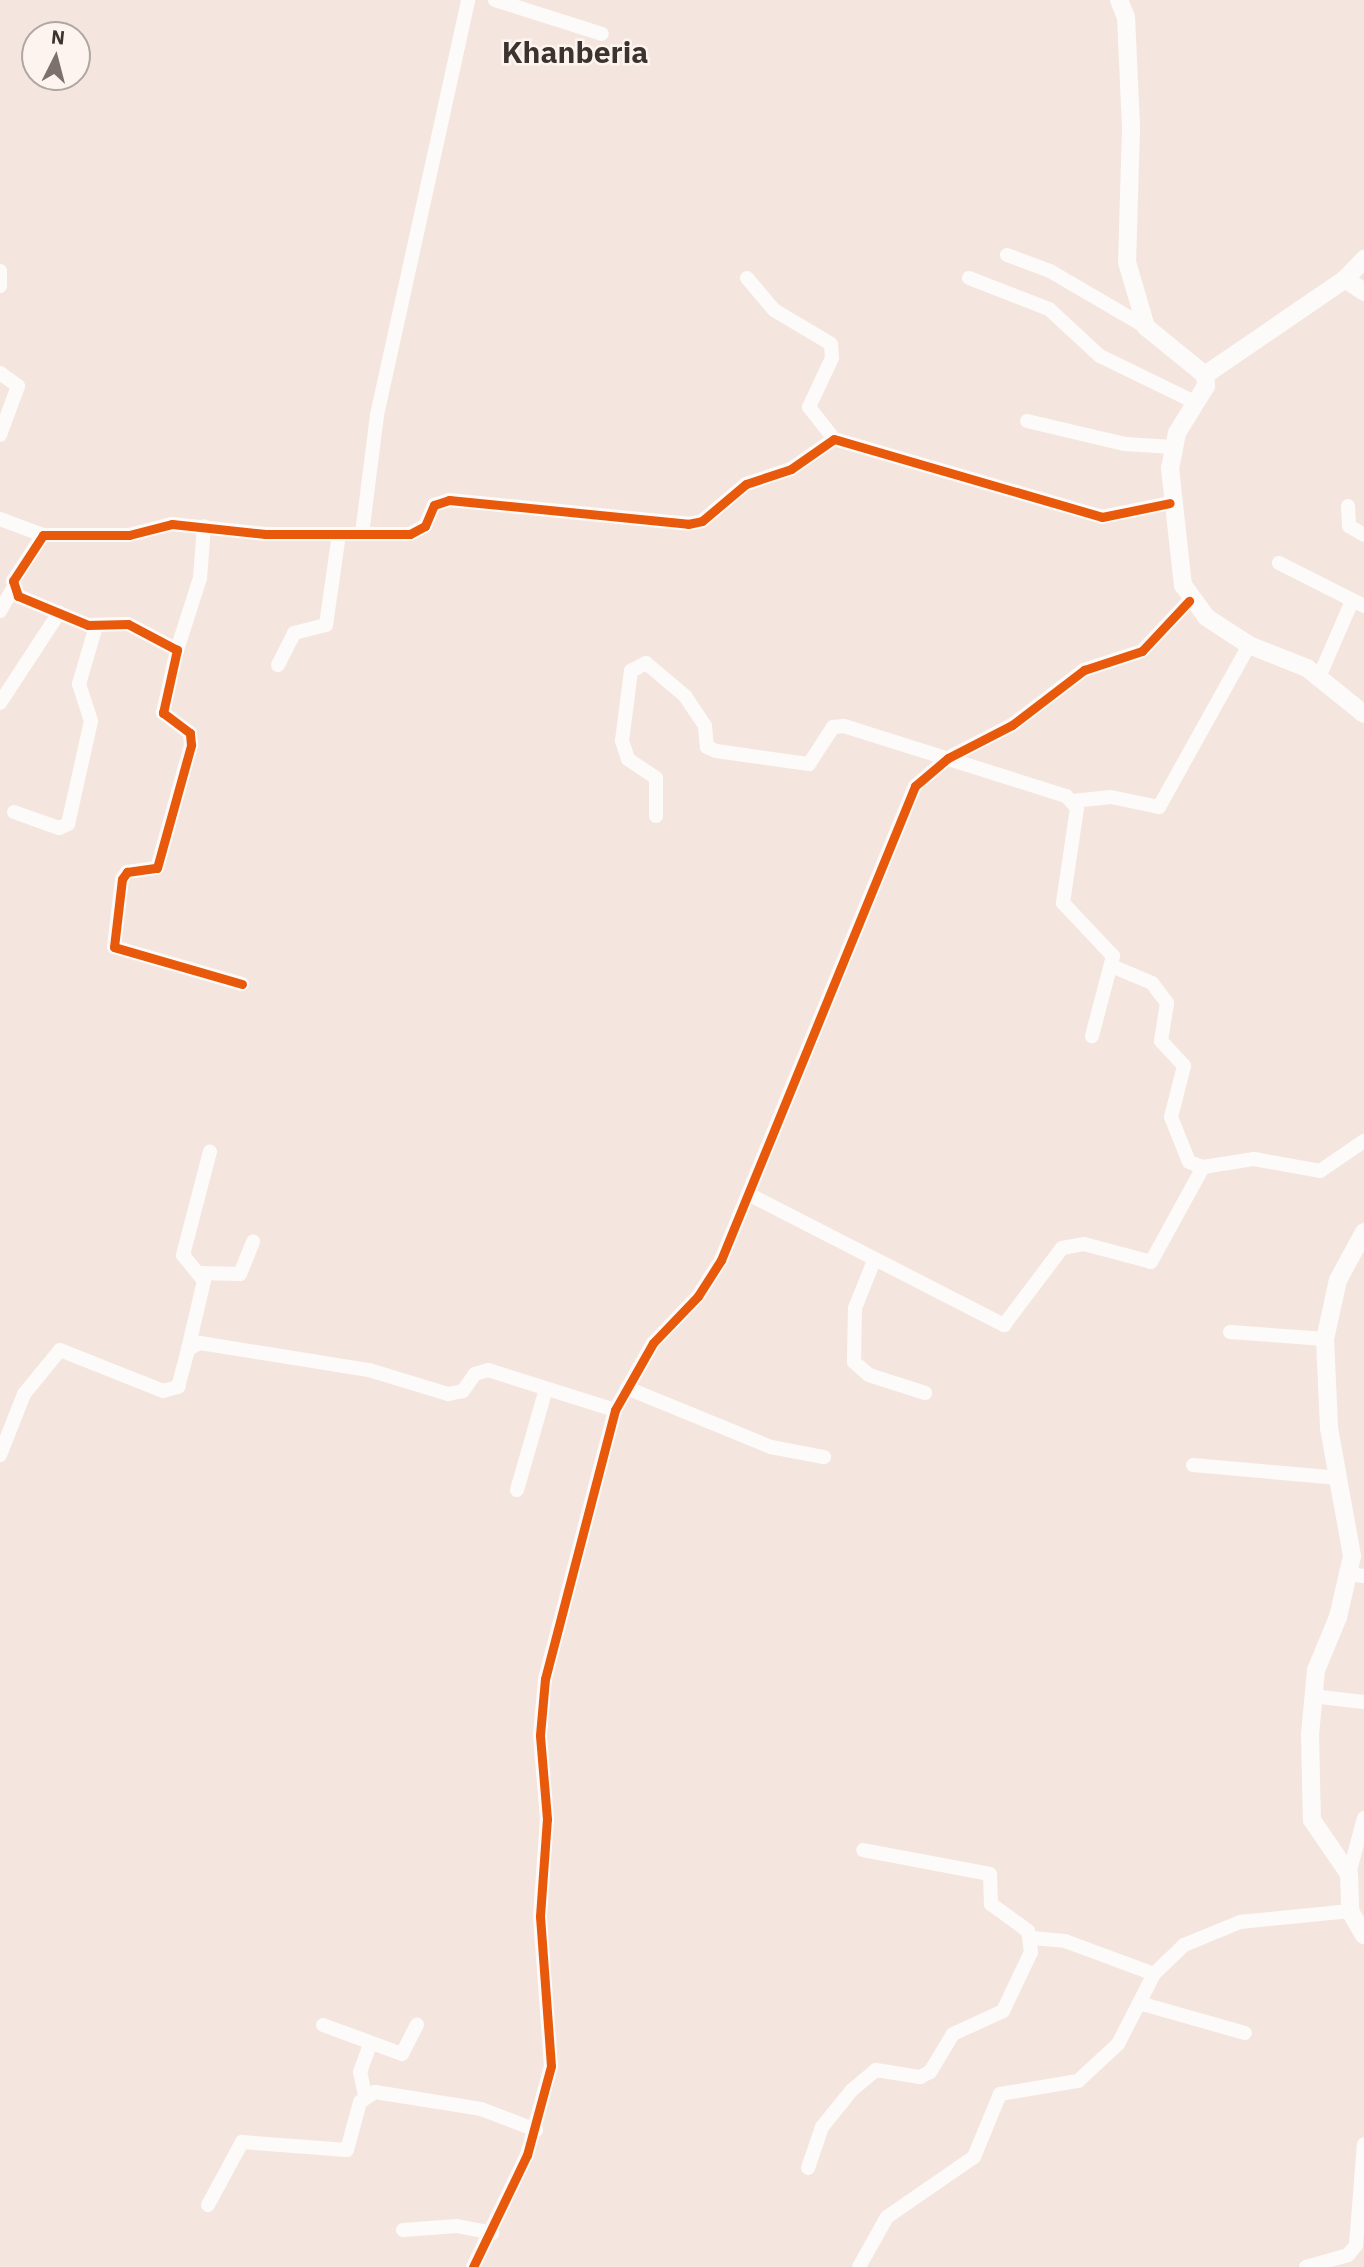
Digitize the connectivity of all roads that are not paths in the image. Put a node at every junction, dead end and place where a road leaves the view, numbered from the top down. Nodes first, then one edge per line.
1 (468, 0) edge
2 (495, 0) edge
3 (1119, 0) edge
4 (602, 34) dead end
5 (1007, 255) dead end
6 (1364, 259) edge
7 (0, 271) edge
8 (747, 278) dead end
9 (969, 278) dead end
10 (1345, 279) junction
11 (0, 286) edge
12 (1364, 292) edge
13 (1146, 327) junction
14 (0, 373) edge
15 (1205, 375) junction
16 (1197, 403) junction
17 (1027, 421) dead end
18 (0, 435) edge
19 (834, 439) junction
20 (1173, 447) junction
21 (1170, 503) junction
22 (1348, 506) dead end
23 (0, 519) edge
24 (204, 526) junction
25 (339, 534) junction
26 (362, 534) junction
27 (43, 535) junction
28 (1364, 535) edge
29 (1279, 563) dead end
30 (12, 590) junction
31 (1189, 601) junction
32 (1358, 603) edge
33 (0, 611) edge
34 (59, 613) junction
35 (96, 626) junction
36 (1250, 645) junction
37 (177, 650) junction
38 (278, 665) dead end
39 (1320, 677) junction
40 (0, 704) edge
41 (1364, 714) edge
42 (948, 758) junction
43 (1073, 801) junction
44 (14, 811) dead end
45 (656, 816) dead end
46 (1114, 968) junction
47 (242, 984) dead end
48 (1092, 1036) dead end
49 (1364, 1141) edge
50 (210, 1151) dead end
51 (1203, 1167) junction
52 (748, 1194) junction
53 (1364, 1232) edge
54 (253, 1241) dead end
55 (873, 1263) junction
56 (200, 1273) junction
57 (1230, 1332) dead end
58 (1325, 1339) junction
59 (188, 1349) junction
60 (627, 1388) junction
61 (546, 1389) junction
62 (925, 1393) dead end
63 (615, 1410) junction
64 (0, 1455) edge
65 (824, 1457) dead end
66 (1193, 1465) dead end
67 (1339, 1478) junction
68 (517, 1490) dead end
69 (1357, 1575) edge
70 (1312, 1696) junction
71 (1364, 1702) edge
72 (1364, 1818) edge
73 (863, 1850) dead end
74 (1349, 1874) junction
75 (1350, 1911) junction
76 (1364, 1934) edge
77 (1032, 1938) junction
78 (1154, 1974) junction
79 (1139, 2003) junction
80 (323, 2025) dead end
81 (417, 2025) dead end
82 (1245, 2033) dead end
83 (370, 2045) junction
84 (365, 2095) junction
85 (536, 2130) junction
86 (1364, 2144) edge
87 (808, 2168) dead end
88 (208, 2206) dead end
89 (403, 2230) dead end
90 (492, 2232) junction
91 (1347, 2261) edge
92 (473, 2267) edge
93 (859, 2267) edge
94 (1307, 2267) edge

1 - 26 street
2 - 4 street
3 - 13 street
5 - 13 street
6 - 10 street
7 - 11 street
8 - 19 street
9 - 16 street
10 - 12 street
10 - 15 street
13 - 15 street
14 - 18 street
15 - 16 street
16 - 20 street
17 - 20 street
19 - 21 street
19 - 26 street
20 - 21 street
21 - 31 street
22 - 28 street
23 - 27 street
24 - 25 street
24 - 27 street
24 - 37 street
25 - 26 street
25 - 38 street
27 - 30 street
29 - 32 street
30 - 33 street
30 - 34 street
31 - 36 street
31 - 42 street
32 - 39 street
34 - 35 street
34 - 40 street
35 - 37 street
35 - 44 street
36 - 39 street
36 - 43 street
37 - 47 street
39 - 41 street
42 - 43 street
42 - 45 street
42 - 52 street
43 - 46 street
46 - 48 street
46 - 51 street
49 - 51 street
50 - 56 street
51 - 55 street
52 - 55 street
52 - 60 street
53 - 58 street
54 - 56 street
55 - 62 street
56 - 59 street
57 - 58 street
58 - 67 street
59 - 61 street
59 - 64 street
60 - 63 street
60 - 65 street
61 - 63 street
61 - 68 street
63 - 85 street
66 - 67 street
67 - 69 street
69 - 70 street
70 - 71 street
70 - 74 street
72 - 74 street
73 - 77 street
74 - 75 street
75 - 76 street
75 - 78 street
77 - 78 street
77 - 87 street
78 - 79 street
79 - 82 street
79 - 93 street
80 - 83 street
81 - 83 street
83 - 84 street
84 - 85 street
84 - 88 street
85 - 90 street
86 - 91 street
89 - 90 street
90 - 92 street
91 - 94 street

